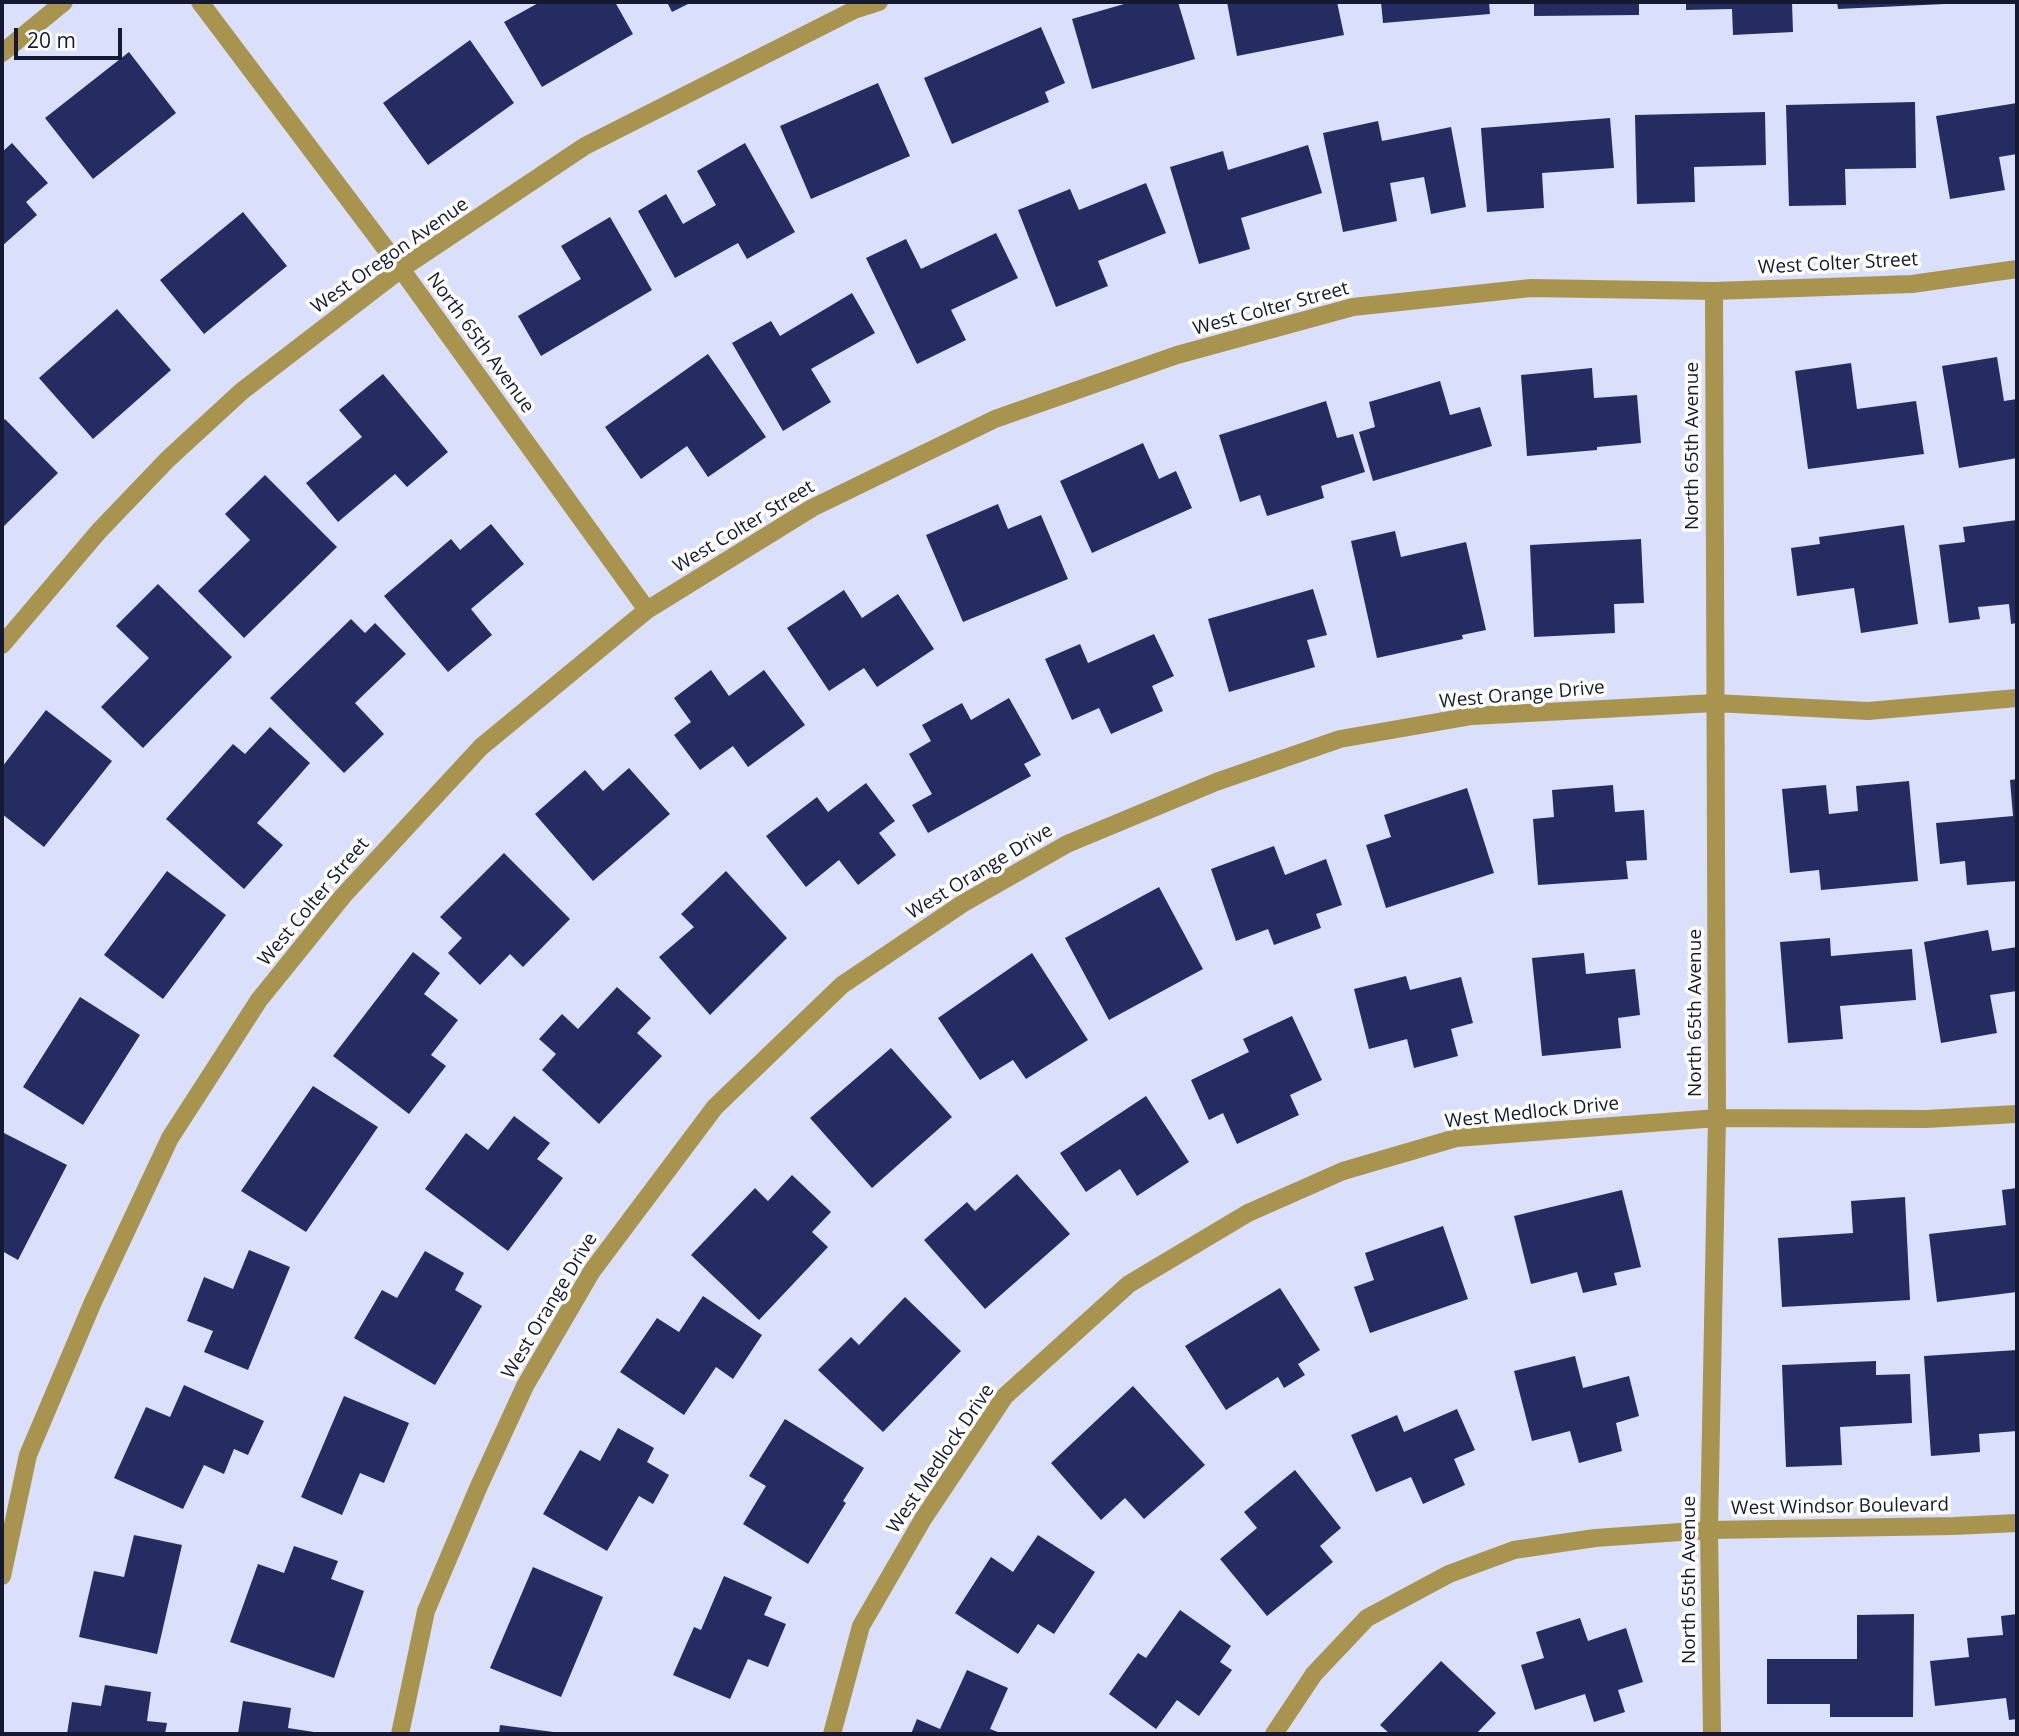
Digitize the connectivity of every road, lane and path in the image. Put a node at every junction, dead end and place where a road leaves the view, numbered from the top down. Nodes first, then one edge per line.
1 (64, 2) edge
2 (200, 2) edge
3 (878, 2) edge
4 (2, 53) edge
5 (401, 269) junction
6 (2017, 269) edge
7 (1714, 291) junction
8 (647, 610) junction
9 (2, 645) edge
10 (2017, 698) edge
11 (1715, 703) junction
12 (2017, 1114) edge
13 (1717, 1118) junction
14 (2017, 1523) edge
15 (1709, 1530) junction
16 (2, 1576) edge
17 (400, 1734) edge
18 (832, 1734) edge
19 (1274, 1734) edge
20 (1712, 1734) edge

1 - 4 street
2 - 5 street, North 65th Avenue
3 - 5 street, West Oregon Avenue
5 - 8 street, North 65th Avenue
5 - 9 street, West Oregon Avenue
6 - 7 street, West Colter Street
7 - 8 street, West Colter Street
7 - 11 street, North 65th Avenue
8 - 16 street, West Colter Street
10 - 11 street, West Orange Drive
11 - 13 street, North 65th Avenue
11 - 17 street, West Orange Drive
12 - 13 street, West Medlock Drive
13 - 15 street, North 65th Avenue
13 - 18 street, West Medlock Drive
14 - 15 street, West Windsor Boulevard
15 - 19 street, West Windsor Boulevard
15 - 20 street, North 65th Avenue

